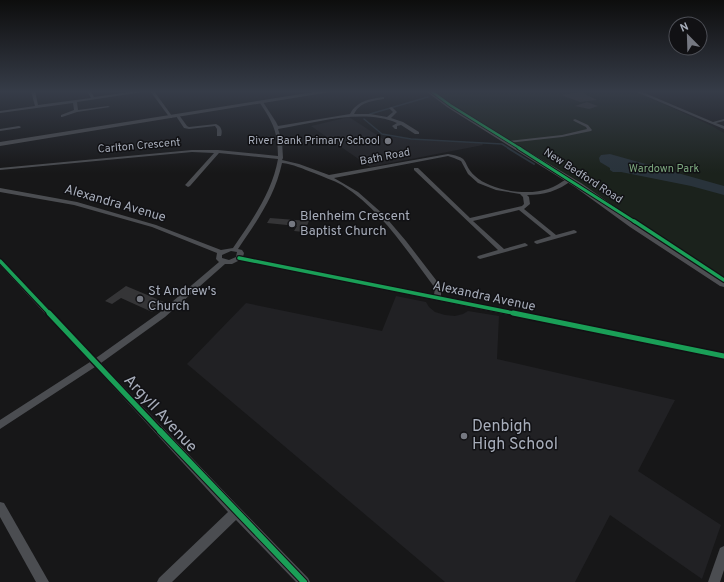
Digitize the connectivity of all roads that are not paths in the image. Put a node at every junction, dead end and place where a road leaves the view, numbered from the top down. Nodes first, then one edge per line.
1 (164, 118) edge
2 (179, 118) edge
3 (272, 118) edge
4 (333, 118) edge
5 (388, 118) edge
6 (471, 118) edge
7 (701, 118) edge
8 (400, 120) junction
9 (575, 120) dead end
10 (724, 120) edge
11 (713, 123) junction
12 (19, 127) dead end
13 (276, 128) junction
14 (396, 128) dead end
15 (724, 128) edge
16 (0, 130) edge
17 (219, 134) dead end
18 (417, 134) dead end
19 (508, 142) junction
20 (0, 144) edge
21 (218, 151) junction
22 (280, 159) junction
23 (0, 169) edge
24 (416, 170) dead end
25 (329, 177) junction
26 (569, 180) junction
27 (188, 185) dead end
28 (0, 190) edge
29 (522, 193) junction
30 (520, 208) junction
31 (469, 220) junction
32 (574, 232) dead end
33 (555, 237) junction
34 (537, 242) dead end
35 (525, 245) dead end
36 (234, 249) junction
37 (503, 251) junction
38 (221, 252) junction
39 (480, 257) dead end
40 (239, 258) junction
41 (0, 261) edge
42 (223, 262) junction
43 (724, 283) edge
44 (437, 297) junction
45 (724, 356) edge
46 (96, 362) junction
47 (0, 425) edge
48 (236, 512) junction
49 (2, 513) edge
50 (724, 552) edge
51 (43, 582) edge
52 (163, 582) edge
53 (304, 582) edge
54 (714, 582) edge

1 - 20 main road
2 - 17 street
3 - 13 street
4 - 13 street
5 - 8 street
6 - 19 highway, New Bedford Road
7 - 11 street
8 - 14 street
8 - 18 street
9 - 19 street
10 - 11 street
11 - 15 street
12 - 16 street
13 - 22 street
19 - 26 highway, New Bedford Road
21 - 22 street, Carlton Crescent
21 - 23 street, Carlton Crescent
21 - 27 street
22 - 25 street, Carlton Crescent
22 - 36 street
24 - 31 street
25 - 29 street, Bath Road
25 - 44 street, Carlton Crescent
26 - 29 street
26 - 43 highway, New Bedford Road
28 - 38 street, Alexandra Avenue
29 - 30 street
30 - 31 street
30 - 33 street
31 - 37 street
32 - 33 street
33 - 34 street
35 - 37 street
36 - 38 street
36 - 40 street
37 - 39 street
38 - 42 street
40 - 42 street
40 - 44 street, Alexandra Avenue
41 - 46 street, Argyll Avenue
42 - 46 street
44 - 45 street, Alexandra Avenue
46 - 47 street
46 - 48 street, Argyll Avenue
48 - 52 street
48 - 53 street, Argyll Avenue
49 - 51 street
50 - 54 street

